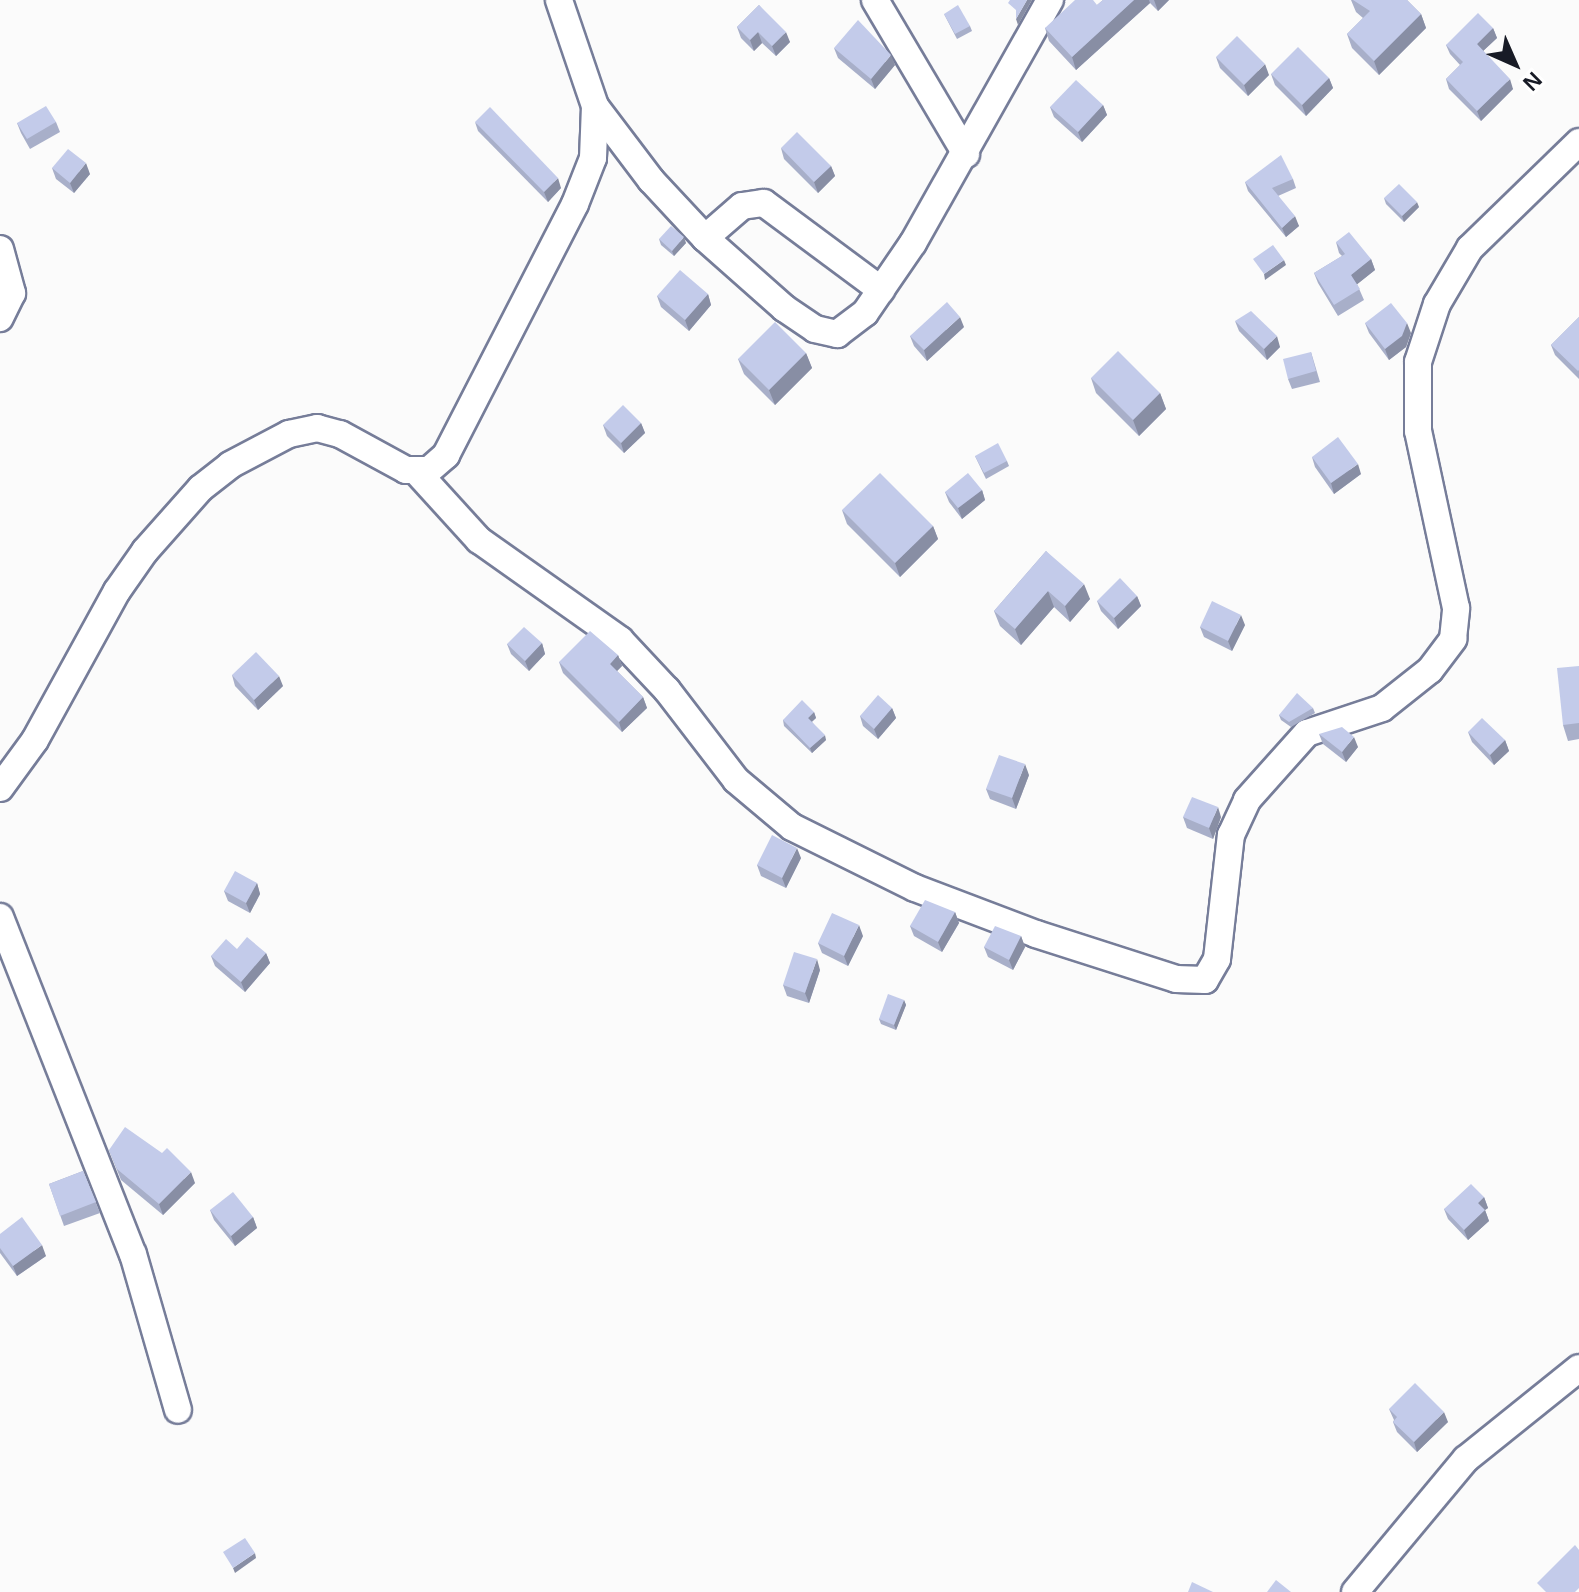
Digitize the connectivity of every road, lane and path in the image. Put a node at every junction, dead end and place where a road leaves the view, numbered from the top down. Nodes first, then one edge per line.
1 (559, 0) edge
2 (875, 0) edge
3 (1050, 0) edge
4 (595, 106) junction
5 (1579, 142) edge
6 (966, 154) junction
7 (705, 238) junction
8 (0, 249) edge
9 (881, 290) junction
10 (0, 318) edge
11 (418, 473) junction
12 (0, 788) edge
13 (0, 917) edge
14 (1579, 1368) edge
15 (178, 1410) dead end
16 (1355, 1592) edge

1 - 4 street
2 - 6 street
3 - 6 street
4 - 7 street
4 - 11 street
5 - 11 street
6 - 9 street
7 - 9 street
7 - 9 street
8 - 10 street
11 - 12 street
13 - 15 street
14 - 16 street

